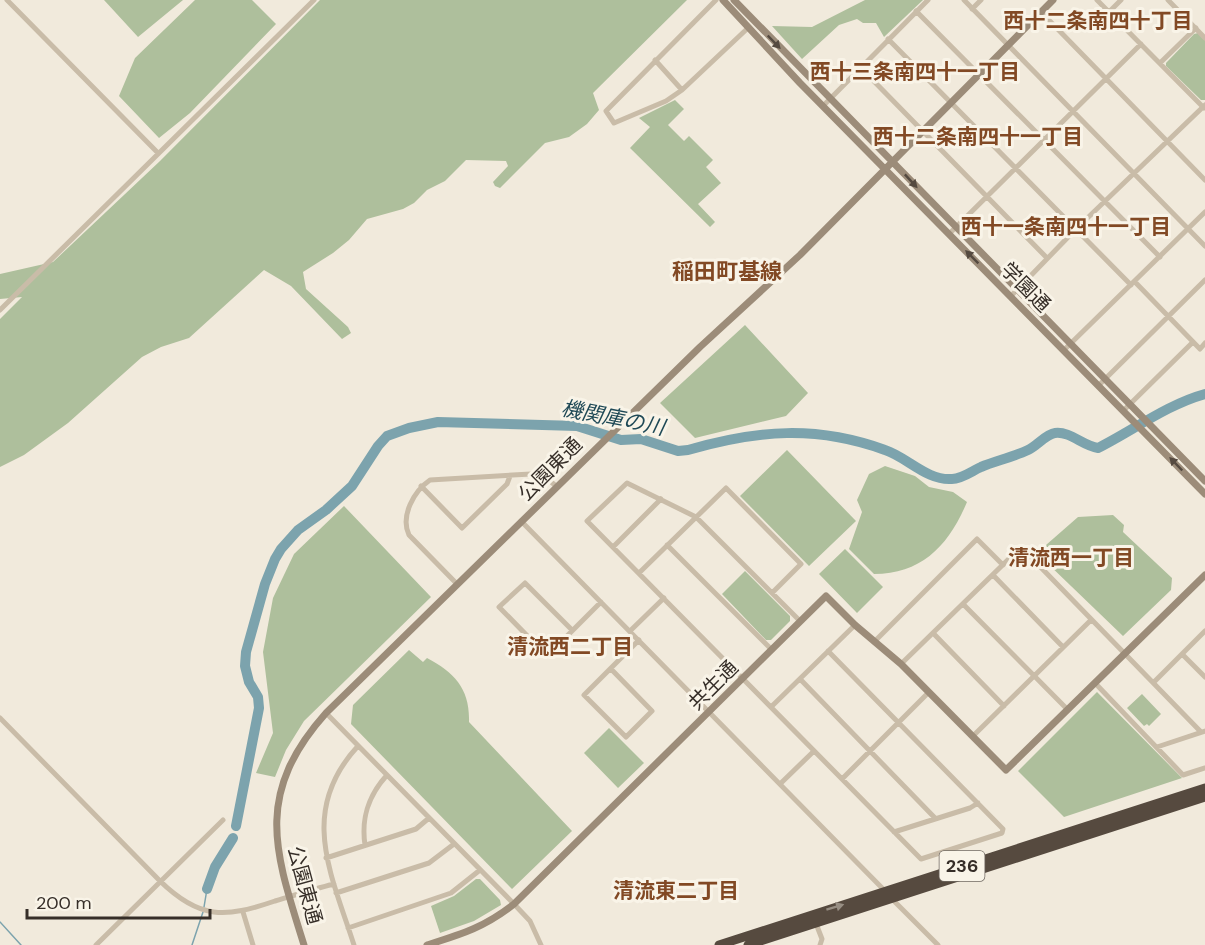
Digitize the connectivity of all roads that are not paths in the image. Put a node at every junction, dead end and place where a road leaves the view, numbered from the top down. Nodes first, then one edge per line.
1 (8, 0) edge
2 (314, 0) edge
3 (716, 0) edge
4 (723, 0) edge
5 (734, 0) edge
6 (928, 0) edge
7 (964, 0) edge
8 (981, 0) edge
9 (1053, 0) edge
10 (1097, 0) edge
11 (1121, 0) edge
12 (1168, 0) edge
13 (972, 9) junction
14 (916, 11) junction
15 (1041, 12) junction
16 (1109, 12) junction
17 (749, 27) junction
18 (1196, 28) junction
19 (1205, 38) edge
20 (888, 39) junction
21 (1141, 44) junction
22 (1007, 45) junction
23 (655, 60) junction
24 (1160, 63) junction
25 (860, 67) junction
26 (980, 74) junction
27 (1106, 79) junction
28 (682, 90) junction
29 (829, 99) junction
30 (950, 102) junction
31 (823, 106) junction
32 (1204, 107) edge
33 (1072, 111) junction
34 (923, 130) junction
35 (1043, 139) junction
36 (1167, 142) junction
37 (158, 153) junction
38 (893, 161) junction
39 (886, 168) junction
40 (1015, 168) junction
41 (1133, 174) junction
42 (1205, 180) edge
43 (987, 196) junction
44 (1105, 202) junction
45 (1205, 212) edge
46 (955, 228) junction
47 (1076, 229) junction
48 (1188, 229) junction
49 (949, 234) junction
50 (1205, 246) edge
51 (1160, 257) junction
52 (1047, 258) junction
53 (1205, 280) edge
54 (1133, 284) junction
55 (1013, 293) junction
56 (0, 310) edge
57 (1168, 316) junction
58 (1193, 342) junction
59 (1205, 343) edge
60 (1071, 345) junction
61 (1064, 350) junction
62 (1102, 382) junction
63 (1126, 407) junction
64 (1136, 416) junction
65 (510, 476) junction
66 (1205, 481) edge
67 (421, 486) junction
68 (556, 486) junction
69 (1205, 494) edge
70 (661, 499) junction
71 (696, 517) junction
72 (521, 521) junction
73 (667, 545) junction
74 (613, 547) junction
75 (1003, 565) junction
76 (639, 573) junction
77 (993, 575) junction
78 (1205, 575) edge
79 (457, 584) junction
80 (772, 593) junction
81 (664, 598) junction
82 (601, 602) junction
83 (963, 604) junction
84 (1091, 620) junction
85 (800, 621) junction
86 (855, 625) junction
87 (572, 630) junction
88 (630, 631) junction
89 (1205, 631) edge
90 (933, 633) junction
91 (639, 640) junction
92 (874, 642) junction
93 (1063, 647) junction
94 (772, 650) junction
95 (828, 651) junction
96 (1125, 653) junction
97 (1182, 654) junction
98 (901, 664) junction
99 (610, 669) junction
100 (1034, 676) junction
101 (1205, 677) edge
102 (743, 678) junction
103 (800, 679) junction
104 (1154, 682) junction
105 (1095, 683) junction
106 (929, 692) junction
107 (1004, 706) junction
108 (771, 707) junction
109 (1068, 710) junction
110 (709, 711) junction
111 (326, 713) junction
112 (0, 718) edge
113 (899, 723) junction
114 (1203, 732) edge
115 (973, 736) junction
116 (358, 746) junction
117 (1157, 747) junction
118 (814, 751) junction
119 (870, 751) junction
120 (1205, 768) edge
121 (387, 775) junction
122 (842, 778) junction
123 (780, 784) junction
124 (1205, 788) edge
125 (1205, 797) edge
126 (978, 803) junction
127 (429, 818) junction
128 (934, 818) junction
129 (223, 820) dead end
130 (894, 832) junction
131 (454, 844) junction
132 (365, 845) junction
133 (326, 858) junction
134 (480, 870) junction
135 (160, 881) junction
136 (334, 884) junction
137 (336, 893) junction
138 (889, 895) junction
139 (289, 897) junction
140 (514, 904) junction
141 (243, 912) junction
142 (814, 919) junction
143 (348, 928) junction
144 (96, 945) edge
145 (252, 945) edge
146 (304, 945) edge
147 (354, 945) edge
148 (427, 945) edge
149 (541, 945) edge
150 (719, 945) edge
151 (748, 945) edge
152 (820, 945) edge
153 (938, 945) edge

1 - 37 street
2 - 37 street
3 - 23 street
4 - 17 street, 学園通
5 -> 29 street, 学園通
6 - 14 street
7 - 13 street
8 - 13 street
9 - 15 street, 公園東通
10 - 16 street
11 - 16 street
12 - 18 street
13 - 22 street
14 - 20 street
14 - 26 street
15 - 22 street, 公園東通
15 - 27 street
16 - 21 street
17 - 28 street
17 - 31 street, 学園通
18 - 19 street
18 - 24 street
20 - 25 street
20 - 30 street
21 - 24 street
21 - 27 street
22 - 26 street, 公園東通
22 - 33 street
23 - 28 street
23 - 28 street
24 - 32 street
25 - 29 street
25 - 34 street
26 - 30 street, 公園東通
26 - 35 street
27 - 33 street
27 - 36 street
29 - 31 street
29 - 38 street, 学園通
30 - 34 street, 公園東通
30 - 40 street
31 - 39 street, 学園通
32 - 36 street
33 - 35 street
33 - 41 street
34 - 38 street, 公園東通
34 - 43 street
35 - 40 street
35 - 44 street
36 - 41 street
36 - 42 street
37 - 56 street
38 - 39 street, 公園東通
38 -> 46 street, 学園通
39 - 49 street, 学園通
39 - 68 street, 公園東通
40 - 43 street
40 - 47 street
41 - 44 street
41 - 48 street
43 - 46 street
43 - 52 street
44 - 47 street
44 - 51 street
45 - 48 street
46 - 49 street
46 - 55 street, 学園通
47 - 52 street
47 - 54 street
48 - 50 street
48 - 51 street
55 -> 49 street, 学園通
51 - 54 street
52 - 55 street
53 - 57 street
54 - 57 street
54 - 60 street
55 - 60 street, 学園通
55 - 61 street, 学園通
57 - 58 street
57 - 62 street
58 - 59 street
58 - 63 street
60 - 61 street
60 - 62 street, 学園通
61 - 62 street, 学園通
62 - 63 street, 学園通
63 - 64 street, 学園通
64 - 66 street, 学園通
69 -> 64 street, 学園通
65 - 67 street
65 - 67 street
65 - 68 street
67 - 79 street
68 - 72 street, 公園東通
70 - 71 street
70 - 74 street
70 - 74 street
71 - 73 street
71 - 80 street
71 - 80 street
72 - 79 street, 公園東通
72 - 82 street
73 - 76 street
73 - 94 street
74 - 76 street
75 - 77 street
75 - 84 street
75 - 92 street
76 - 81 street
77 - 83 street
77 - 93 street
78 - 96 street
79 - 111 street, 公園東通
80 - 85 street
81 - 88 street
81 - 102 street
82 - 87 street
82 - 88 street
83 - 90 street
83 - 100 street
84 - 93 street
84 - 96 street
85 - 86 street, 共生通
85 - 94 street, 共生通
86 - 92 street, 共生通
86 - 95 street
87 - 87 street
88 - 91 street
89 - 97 street
90 - 98 street
90 - 107 street
91 - 99 street
91 - 110 street
92 - 98 street, 共生通
93 - 100 street
94 - 102 street, 共生通
95 - 103 street
95 - 113 street
96 - 104 street
96 - 105 street
97 - 101 street
97 - 104 street
98 - 106 street, 共生通
99 - 99 street
100 - 107 street
100 - 109 street
102 - 108 street
102 - 110 street, 共生通
103 - 108 street
103 - 119 street
104 - 114 street
105 - 109 street
105 - 117 street
106 - 113 street
106 - 115 street, 共生通
107 - 115 street
108 - 118 street
109 - 115 street, 共生通
110 - 123 street
110 - 140 street, 共生通
111 - 116 street
111 - 139 street, 公園東通
112 - 135 street
113 - 119 street
113 - 126 street
114 - 117 street
116 - 121 street
116 - 133 street
117 - 120 street
118 - 122 street
118 - 123 street
119 - 122 street
119 - 128 street
121 - 127 street
121 - 132 street
122 - 130 street
123 - 138 street
124 - 138 highway, 236
125 - 138 highway, 236
126 - 128 street
126 - 130 street
127 - 131 street
127 - 132 street
128 - 130 street
129 - 135 street
131 - 134 street
131 - 137 street
132 - 133 street
133 - 136 street
134 - 140 street
134 - 143 street
135 - 141 street
135 - 144 street
136 - 137 street
136 - 139 street
137 - 143 street
138 - 142 highway, 236
138 - 153 street
139 - 141 street
139 - 146 street, 公園東通
140 - 148 street, 共生通
140 - 149 street
141 - 145 street
142 - 150 highway, 236
142 - 151 highway, 236
142 - 152 street
143 - 147 street

